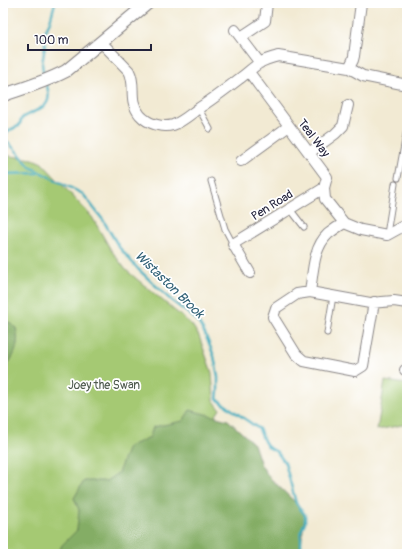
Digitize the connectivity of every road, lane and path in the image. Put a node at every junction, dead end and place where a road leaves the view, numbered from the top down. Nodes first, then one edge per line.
1 (148, 3) edge
2 (267, 3) edge
3 (361, 3) edge
4 (101, 42) junction
5 (260, 63) junction
6 (349, 68) junction
7 (249, 72) junction
8 (407, 85) edge
9 (3, 95) edge
10 (348, 105) dead end
11 (199, 109) junction
12 (289, 126) junction
13 (210, 129) dead end
14 (407, 129) edge
15 (309, 153) junction
16 (241, 161) dead end
17 (398, 178) dead end
18 (211, 182) dead end
19 (395, 184) dead end
20 (324, 188) junction
21 (290, 209) junction
22 (344, 223) junction
23 (407, 224) edge
24 (304, 227) dead end
25 (387, 235) junction
26 (233, 244) junction
27 (250, 273) dead end
28 (310, 292) junction
29 (333, 296) junction
30 (374, 302) junction
31 (407, 303) edge
32 (327, 333) dead end

1 - 4 street
2 - 5 street
3 - 6 street
4 - 9 street
4 - 11 street
5 - 6 street
5 - 7 street
6 - 8 street
7 - 11 street
7 - 12 street, Teal Way
10 - 15 street
11 - 13 lane
12 - 15 street, Teal Way
12 - 16 street
14 - 17 lane
15 - 20 street, Teal Way
18 - 26 lane
19 - 25 lane
20 - 21 street, Pen Road
20 - 22 street, Teal Way
21 - 24 lane
21 - 26 street, Pen Road
22 - 25 street
22 - 28 street
23 - 25 street
26 - 27 street
28 - 29 street
28 - 30 street
29 - 30 street
29 - 32 lane
30 - 31 street

